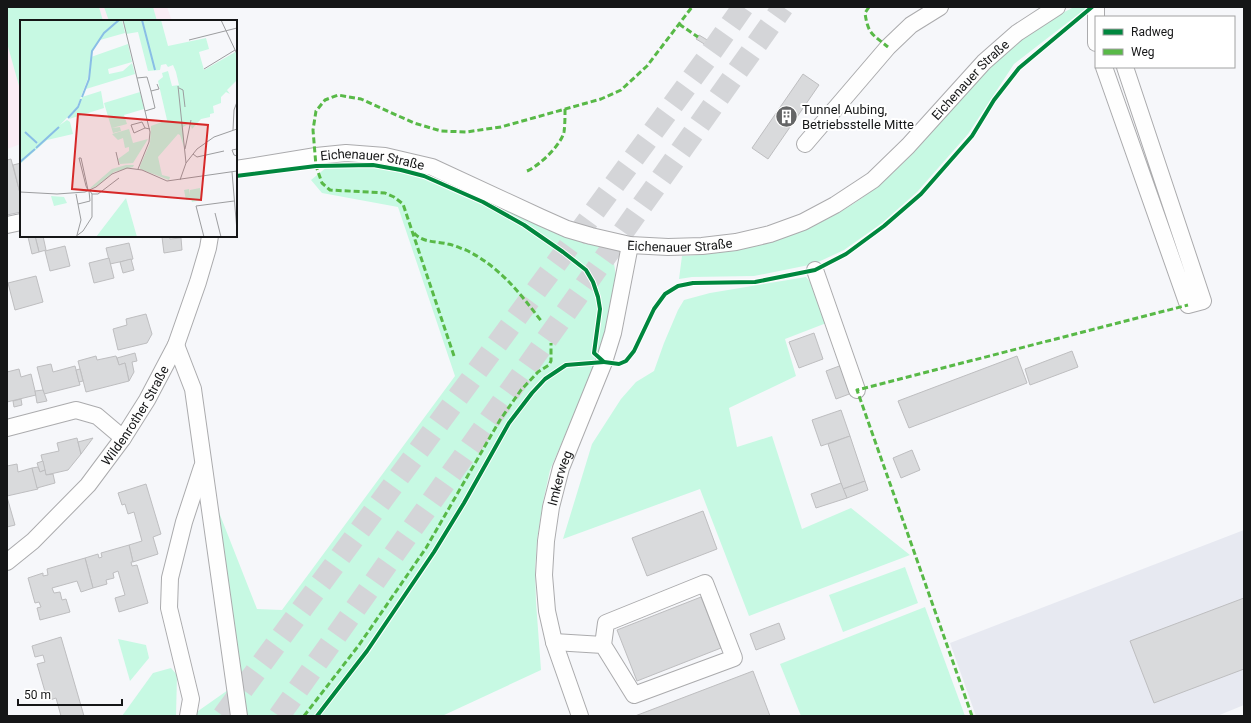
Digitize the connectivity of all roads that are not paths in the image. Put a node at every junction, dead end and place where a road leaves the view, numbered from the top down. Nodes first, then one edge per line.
1 (940, 7) edge
2 (1057, 7) edge
3 (1096, 7) edge
4 (1102, 16) edge
5 (1104, 68) edge
6 (1125, 68) edge
7 (805, 144) dead end
8 (237, 169) edge
9 (20, 222) edge
10 (7, 225) edge
11 (210, 237) edge
12 (630, 245) junction
13 (815, 270) dead end
14 (176, 345) junction
15 (857, 390) dead end
16 (7, 428) edge
17 (123, 438) junction
18 (203, 463) junction
19 (7, 562) edge
20 (554, 642) junction
21 (603, 645) junction
22 (188, 716) edge
23 (239, 716) edge
24 (580, 716) edge

1 - 7 street
2 - 12 street, Eichenauer Straße
3 - 4 street
5 - 6 street
8 - 12 street, Eichenauer Straße
9 - 10 street
11 - 14 street, Wildenrother Straße
12 - 20 street, Imkerweg
13 - 15 street
14 - 17 street, Wildenrother Straße
14 - 18 street
16 - 17 street
17 - 19 street, Wildenrother Straße
18 - 22 street
18 - 23 street
20 - 21 street
20 - 24 street, Imkerweg
21 - 21 street

